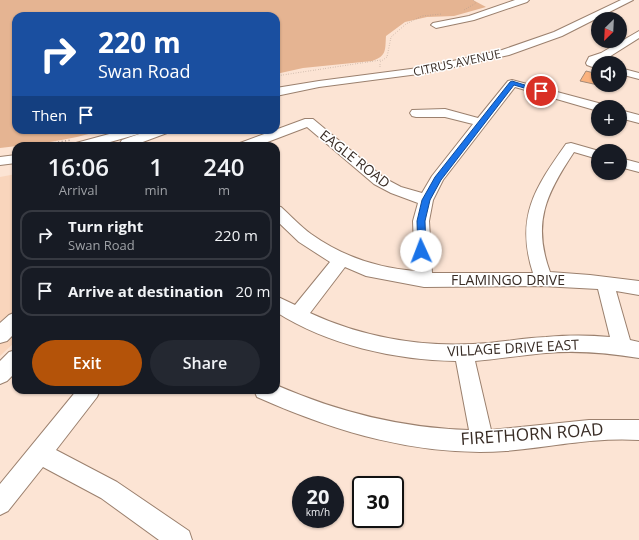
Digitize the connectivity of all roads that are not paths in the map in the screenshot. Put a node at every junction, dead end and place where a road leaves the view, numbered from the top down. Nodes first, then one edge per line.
1 (524, 0) edge
2 (610, 0) edge
3 (628, 0) edge
4 (436, 25) dead end
5 (639, 34) edge
6 (602, 56) edge
7 (627, 73) edge
8 (639, 76) edge
9 (280, 83) edge
10 (280, 91) edge
11 (591, 105) edge
12 (416, 113) dead end
13 (627, 116) edge
14 (639, 119) edge
15 (481, 122) junction
16 (280, 133) edge
17 (149, 134) edge
18 (277, 134) edge
19 (136, 138) edge
20 (108, 142) edge
21 (126, 142) edge
22 (256, 142) edge
23 (591, 153) edge
24 (12, 160) edge
25 (0, 161) edge
26 (627, 164) edge
27 (12, 168) edge
28 (639, 168) edge
29 (0, 170) edge
30 (426, 200) junction
31 (280, 215) edge
32 (341, 260) junction
33 (544, 279) junction
34 (424, 280) junction
35 (605, 283) junction
36 (639, 288) edge
37 (280, 305) edge
38 (297, 316) junction
39 (12, 324) edge
40 (0, 335) edge
41 (631, 348) edge
42 (464, 353) junction
43 (12, 362) edge
44 (0, 375) edge
45 (87, 394) edge
46 (273, 394) edge
47 (639, 430) edge
48 (482, 441) junction
49 (40, 453) junction
50 (0, 503) edge
51 (175, 539) edge

1 - 4 street
2 - 9 street, CITRUS AVENUE
3 - 10 street, CITRUS AVENUE
5 - 6 street
7 - 8 street
11 - 15 street
12 - 15 street
13 - 14 street
15 - 30 street
16 - 30 street, EAGLE ROAD
17 - 19 street
18 - 22 street, EAGLE ROAD
19 - 20 street
19 - 21 street
23 - 33 street
24 - 25 street
26 - 28 street
27 - 29 street
30 - 34 street
31 - 32 street, FLAMINGO DRIVE
32 - 34 street, FLAMINGO DRIVE
32 - 38 street
33 - 34 street, FLAMINGO DRIVE
33 - 35 street, FLAMINGO DRIVE
35 - 36 street, FLAMINGO DRIVE
35 - 41 street
37 - 38 street, VILLAGE DRIVE EAST
38 - 42 street, VILLAGE DRIVE EAST
39 - 40 street
41 - 42 street, VILLAGE DRIVE EAST
42 - 48 street
43 - 44 street
45 - 49 street
46 - 48 street, FIRETHORN ROAD
47 - 48 street, FIRETHORN ROAD
49 - 50 street
49 - 51 street

